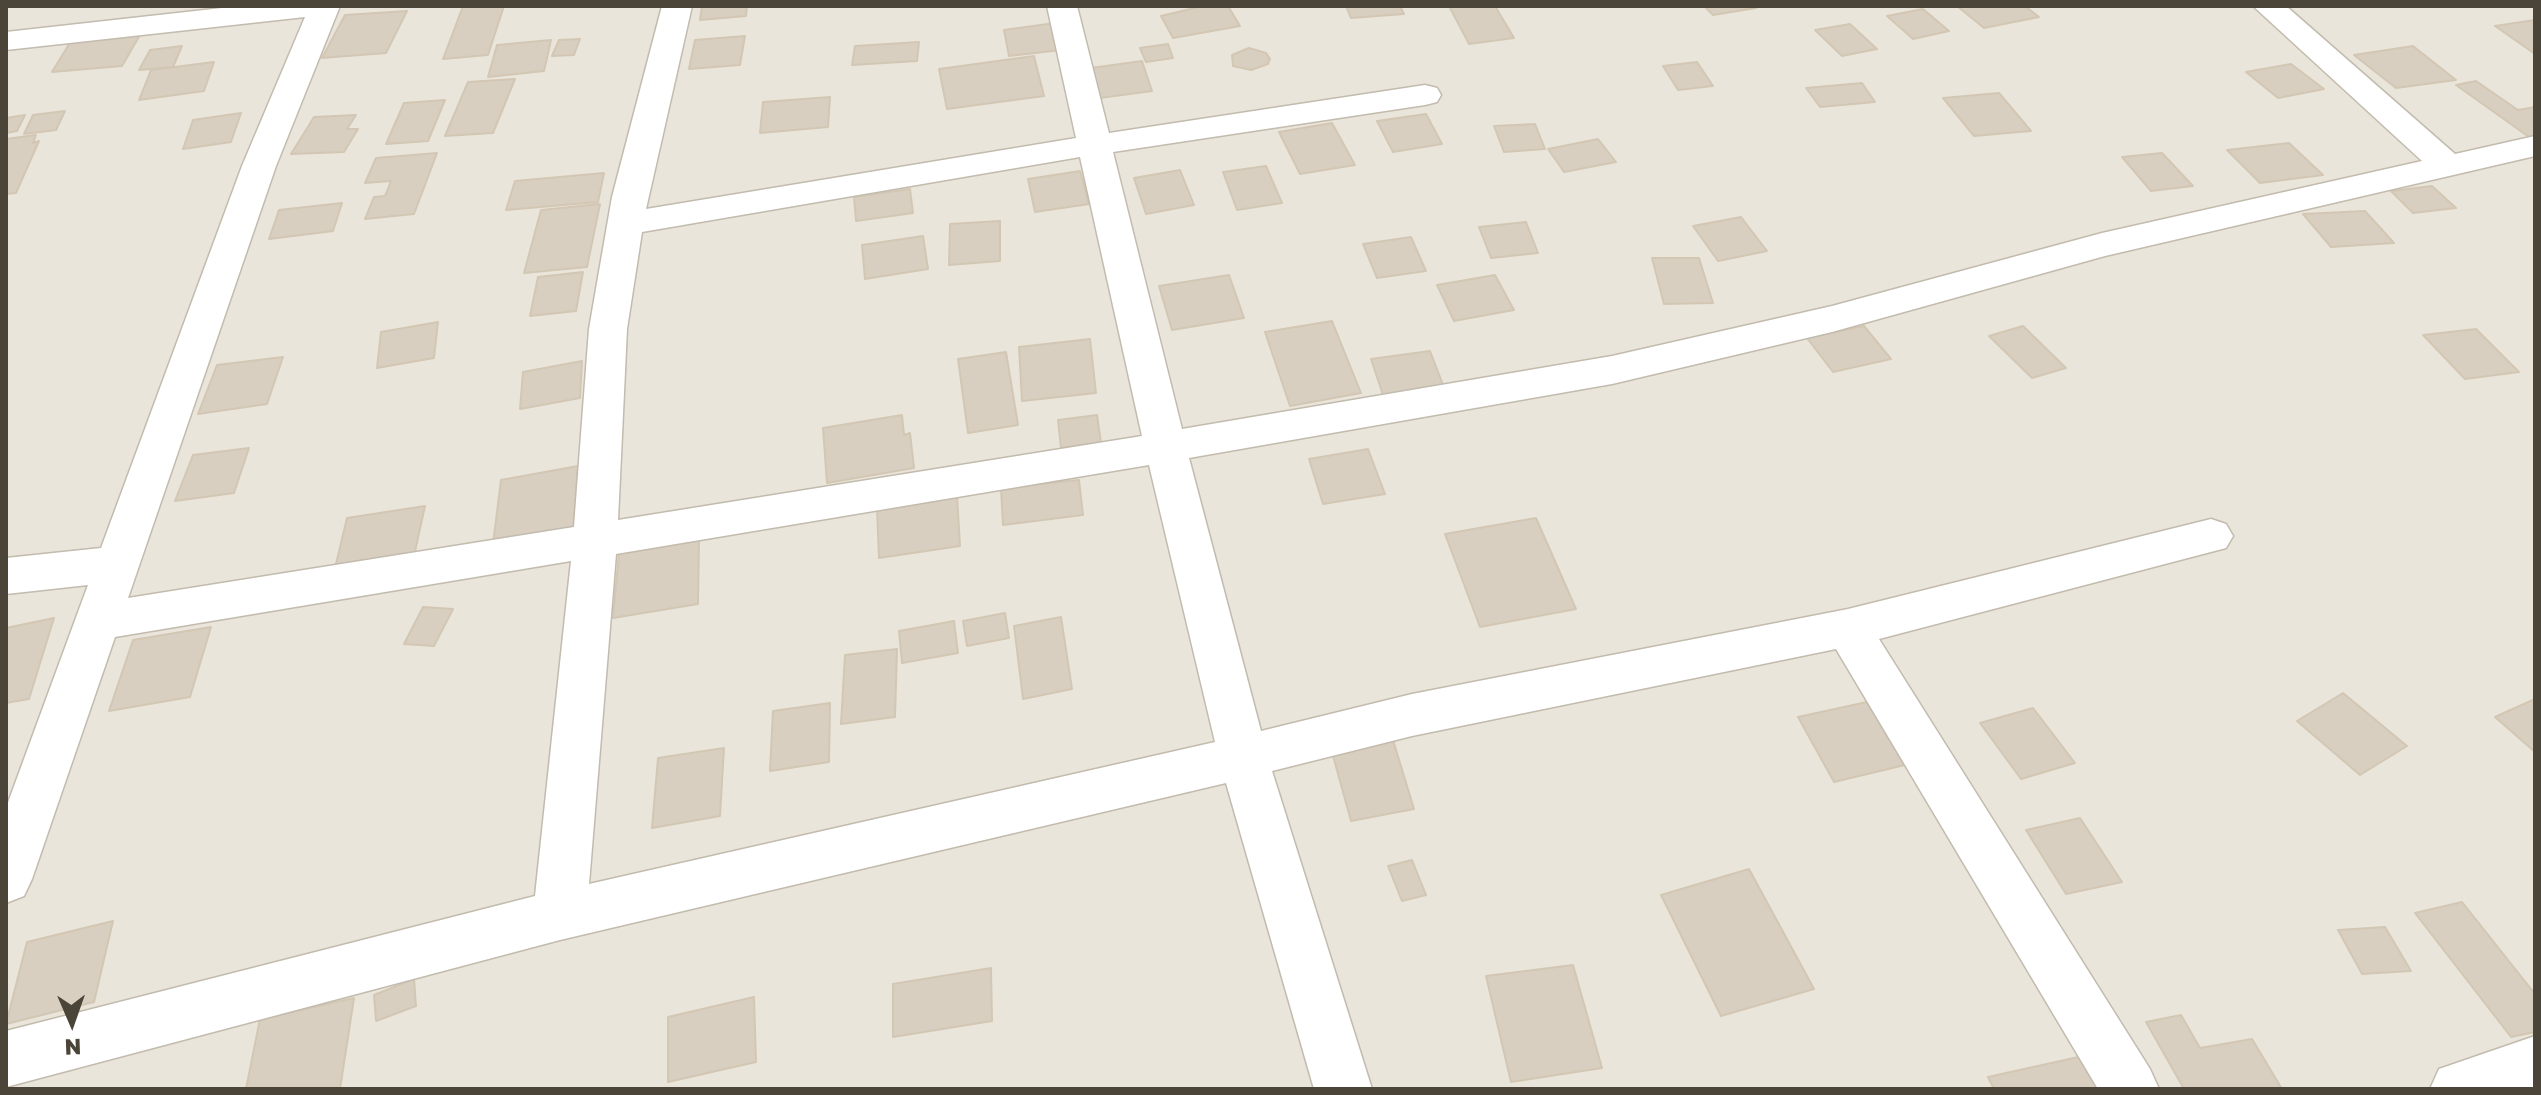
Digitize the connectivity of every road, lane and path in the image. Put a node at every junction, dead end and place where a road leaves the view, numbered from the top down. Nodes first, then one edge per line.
1 (324, 6) edge
2 (677, 6) edge
3 (1062, 6) edge
4 (2268, 6) edge
5 (6, 41) edge
6 (1425, 95) dead end
7 (1094, 145) junction
8 (2535, 146) edge
9 (2448, 166) junction
10 (625, 224) junction
11 (1166, 447) junction
12 (2211, 536) dead end
13 (595, 540) junction
14 (117, 564) junction
15 (6, 576) edge
16 (96, 622) junction
17 (1848, 628) junction
18 (1243, 757) junction
19 (6, 879) edge
20 (560, 915) junction
21 (6, 1059) edge
22 (2535, 1064) edge
23 (1343, 1089) edge
24 (2130, 1089) edge
25 (2459, 1089) edge

1 - 5 street
1 - 14 street
2 - 10 street
3 - 7 street
4 - 9 street
6 - 7 street
7 - 10 street
7 - 11 street
8 - 9 street
9 - 11 street
10 - 13 street
11 - 13 street
11 - 18 street
12 - 17 street
13 - 16 street
13 - 20 street
14 - 15 street
14 - 16 street
16 - 19 street
17 - 18 street
17 - 24 street
18 - 20 street
18 - 23 street
20 - 21 street
22 - 25 street

